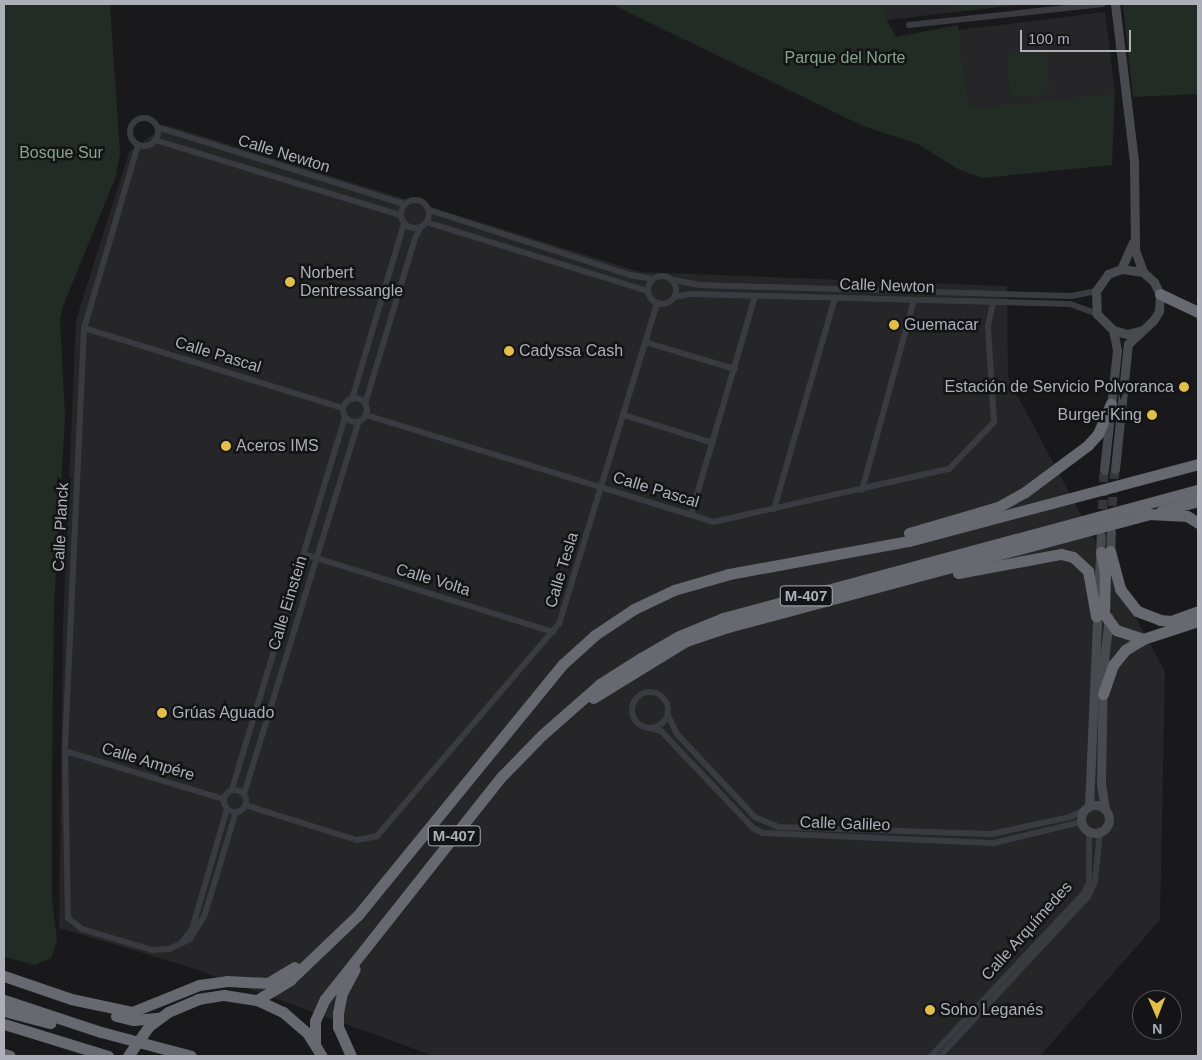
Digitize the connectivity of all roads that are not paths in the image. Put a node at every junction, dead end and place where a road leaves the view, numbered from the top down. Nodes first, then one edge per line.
1 (1103, 4) edge
2 (1115, 4) edge
3 (909, 25) dead end
4 (157, 127) junction
5 (155, 140) junction
6 (138, 145) junction
7 (404, 204) junction
8 (429, 210) junction
9 (400, 215) junction
10 (404, 223) junction
11 (423, 225) junction
12 (1134, 237) junction
13 (1121, 269) junction
14 (1143, 272) junction
15 (653, 279) junction
16 (674, 280) junction
17 (648, 291) junction
18 (1096, 291) junction
19 (1160, 294) junction
20 (755, 296) junction
21 (675, 297) junction
22 (835, 298) junction
23 (914, 300) junction
24 (993, 302) junction
25 (657, 303) junction
26 (1198, 312) edge
27 (1097, 314) junction
28 (84, 328) junction
29 (1112, 330) junction
30 (1143, 330) junction
31 (645, 342) junction
32 (735, 369) junction
33 (352, 399) junction
34 (364, 404) junction
35 (1111, 404) junction
36 (343, 408) junction
37 (366, 415) junction
38 (624, 415) junction
39 (345, 417) junction
40 (359, 421) junction
41 (713, 443) junction
42 (1198, 464) edge
43 (1115, 469) tunnel mouth
44 (1104, 470) tunnel mouth
45 (602, 487) junction
46 (862, 490) junction
47 (1198, 490) edge
48 (1198, 501) edge
49 (774, 509) junction
50 (1149, 514) junction
51 (692, 515) junction
52 (1198, 523) edge
53 (1111, 532) dead end
54 (1101, 535) dead end
55 (890, 545) junction
56 (1105, 551) junction
57 (304, 554) junction
58 (316, 558) junction
59 (917, 577) junction
60 (1198, 611) edge
61 (1096, 616) junction
62 (1198, 621) edge
63 (1108, 623) junction
64 (553, 632) junction
65 (1143, 639) junction
66 (1103, 694) junction
67 (668, 715) junction
68 (550, 728) junction
69 (650, 728) junction
70 (65, 751) junction
71 (232, 789) junction
72 (244, 794) junction
73 (223, 799) junction
74 (245, 805) junction
75 (1086, 808) junction
76 (227, 809) junction
77 (1105, 809) junction
78 (236, 812) junction
79 (1081, 822) junction
80 (1089, 832) junction
81 (1100, 832) junction
82 (370, 941) junction
83 (181, 944) junction
84 (323, 946) junction
85 (4, 976) edge
86 (71, 999) junction
87 (4, 1000) edge
88 (257, 1000) junction
89 (4, 1011) edge
90 (159, 1018) junction
91 (4, 1024) edge
92 (101, 1032) junction
93 (314, 1042) junction
94 (4, 1054) edge
95 (10, 1056) edge
96 (108, 1056) edge
97 (128, 1056) edge
98 (191, 1056) edge
99 (322, 1056) edge
100 (351, 1056) edge
101 (931, 1056) edge
102 (940, 1056) edge

1 - 3 street
2 - 12 street
4 - 5 street
4 - 6 street
4 - 7 street, Calle Newton
5 - 6 street
5 - 9 street, Calle Newton
6 - 28 street, Calle Planck
7 - 8 street
7 - 9 street
8 - 11 street
8 - 15 street
9 - 10 street
10 - 11 street
10 - 33 street
11 - 17 street
11 - 34 street
12 - 13 street
12 - 14 street
13 - 14 street
13 - 18 street
14 - 19 street
15 - 16 street
15 - 17 street
16 - 18 street, Calle Newton
16 - 21 street
17 - 25 street
18 - 27 street
19 - 26 highway
19 - 30 street
20 - 21 street, Calle Newton
20 - 22 street, Calle Newton
20 - 32 street
21 - 25 street
22 - 23 street, Calle Newton
22 - 49 street
23 - 24 street, Calle Newton
23 - 46 street
24 - 27 street, Calle Newton
24 - 46 street, Calle Pascal
25 - 31 street, Calle Tesla
27 - 29 street
28 - 36 street, Calle Pascal
28 - 70 street, Calle Planck
29 - 30 street
29 - 35 street
30 - 43 street
31 - 32 street
31 - 38 street, Calle Tesla
32 - 41 street
33 - 34 street
33 - 36 street
34 - 37 street
35 - 44 street
35 - 55 highway, M-407
36 - 39 street
37 - 40 street
37 - 45 street, Calle Pascal
38 - 41 street
38 - 45 street, Calle Tesla
39 - 40 street
39 - 57 street, Calle Einstein
40 - 58 street, Calle Einstein
41 - 51 street
42 - 55 highway, M-407
45 - 51 street, Calle Pascal
45 - 64 street, Calle Tesla
46 - 49 street, Calle Pascal
47 - 68 highway, M-407
48 - 50 highway, M-407
49 - 51 street, Calle Pascal
50 - 52 highway, M-407
50 - 59 highway, M-407
53 - 56 street
54 - 56 street
55 - 84 highway, M-407
56 - 60 highway
56 - 61 street
56 - 63 highway
57 - 58 street, Calle Volta
57 - 71 street, Calle Einstein
58 - 64 street, Calle Volta
58 - 72 street, Calle Einstein
59 - 61 highway, M-407
59 - 68 highway, M-407
61 - 75 street
62 - 65 highway
63 - 65 highway
63 - 66 street
64 - 74 street, Calle Tesla
65 - 66 highway
66 - 77 street
67 - 69 street
67 - 69 street
67 - 75 street, Calle Galileo
68 - 82 highway, M-407
69 - 79 street, Calle Galileo
70 - 73 street, Calle Ampére
70 - 83 street, Calle Planck
71 - 72 street
71 - 73 street
72 - 74 street
73 - 76 street
74 - 78 street
75 - 77 street
75 - 79 street
76 - 78 street
76 - 83 street
77 - 81 street
78 - 83 street
79 - 80 street
80 - 81 street
80 - 101 street, Calle Arquímedes
81 - 102 street, Calle Arquímedes
82 - 93 highway, M-407
82 - 100 highway
84 - 86 highway
84 - 88 highway, M-407
85 - 86 highway
86 - 90 highway
87 - 92 highway
88 - 90 highway
88 - 93 highway
89 - 92 highway
90 - 97 highway
91 - 96 highway
92 - 98 highway
93 - 99 highway
94 - 95 highway

